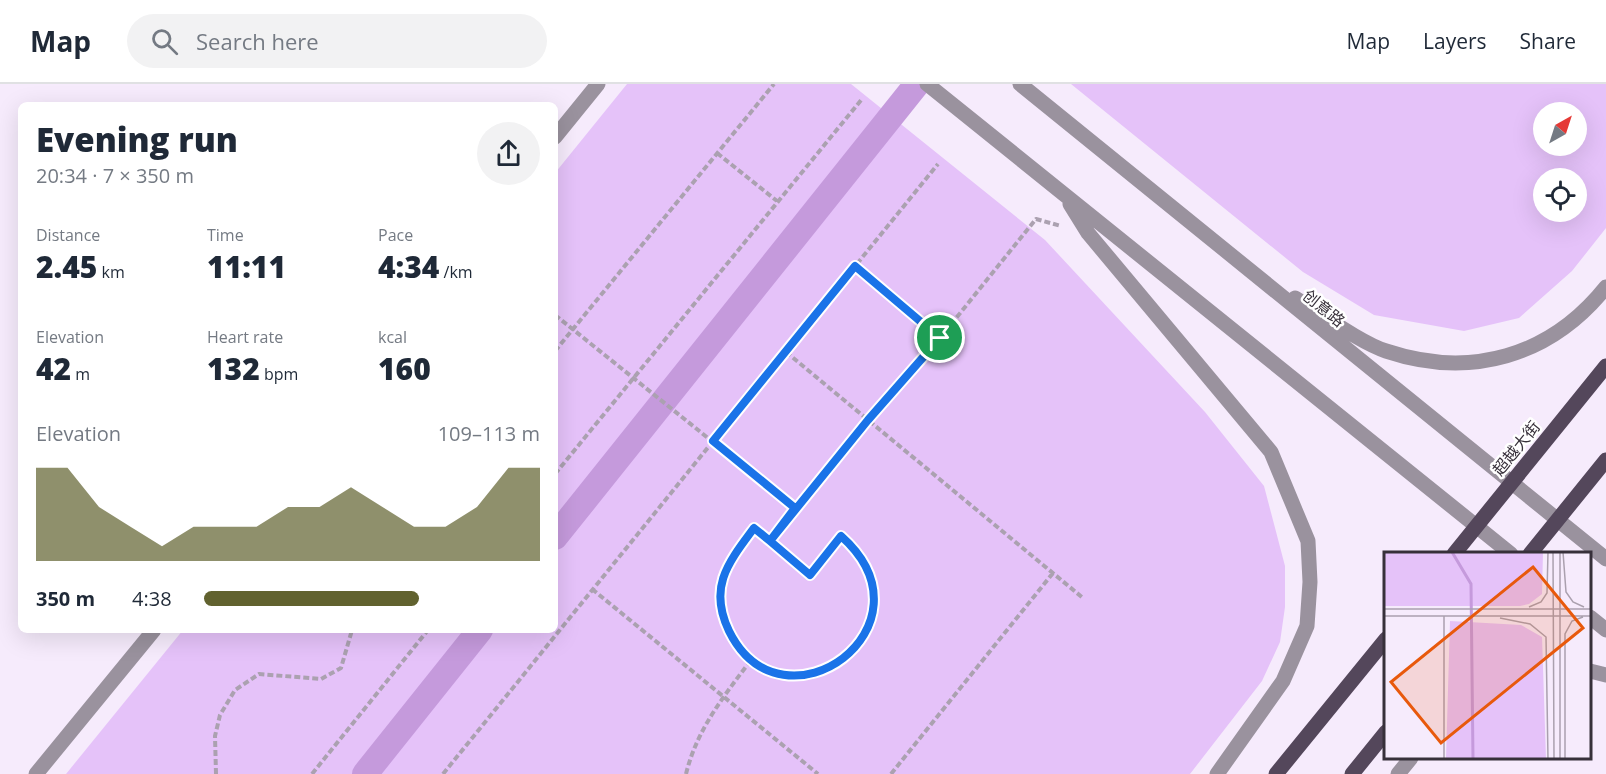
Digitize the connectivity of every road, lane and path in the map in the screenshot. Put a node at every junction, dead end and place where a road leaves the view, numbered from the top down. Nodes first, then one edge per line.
1 (598, 84) edge
2 (774, 84) edge
3 (927, 84) edge
4 (1024, 88) edge
5 (862, 99) dead end
6 (558, 133) edge
7 (717, 153) junction
8 (938, 164) dead end
9 (1064, 194) junction
10 (777, 201) junction
11 (1088, 233) junction
12 (855, 266) junction
13 (1248, 270) junction
14 (1606, 287) edge
15 (558, 318) edge
16 (572, 330) junction
17 (940, 338) junction
18 (558, 347) edge
19 (786, 352) junction
20 (1606, 366) edge
21 (633, 377) junction
22 (868, 420) junction
23 (713, 441) junction
24 (1606, 460) edge
25 (558, 470) edge
26 (1511, 483) junction
27 (795, 508) junction
28 (1558, 520) junction
29 (1476, 526) junction
30 (770, 541) junction
31 (1456, 552) edge
32 (1508, 552) edge
33 (1532, 552) edge
34 (1606, 559) edge
35 (1053, 573) junction
36 (592, 589) junction
37 (1083, 598) dead end
38 (1591, 618) edge
39 (1606, 630) edge
40 (558, 631) edge
41 (152, 633) edge
42 (351, 633) edge
43 (426, 633) edge
44 (557, 633) edge
45 (1384, 641) edge
46 (751, 660) junction
47 (1591, 671) edge
48 (1606, 675) edge
49 (723, 697) junction
50 (1384, 734) edge
51 (1411, 759) edge
52 (36, 774) edge
53 (216, 774) edge
54 (312, 774) edge
55 (443, 774) edge
56 (686, 774) edge
57 (818, 774) edge
58 (891, 774) edge
59 (1217, 774) edge
60 (1276, 774) edge
61 (1352, 774) edge
62 (1398, 774) edge

1 - 6 street
2 - 7 path
3 - 9 street
4 - 13 street, 创意路
5 - 10 path
7 - 10 path
7 - 16 path
8 - 12 path
9 - 11 street
9 - 29 street
10 - 21 path
11 - 17 path
11 - 59 street
12 - 17 path
12 - 19 path
13 - 14 street
13 - 26 street, 创意路
15 - 16 path
16 - 18 path
16 - 21 path
17 - 22 path
19 - 22 path
19 - 23 path
20 - 26 main road, 超越大街
21 - 23 path
21 - 25 path
22 - 27 path
22 - 35 path
23 - 27 path
23 - 36 path
24 - 28 main road
26 - 28 street, 创意路
26 - 29 main road, 超越大街
27 - 30 path
28 - 33 main road
28 - 34 street, 创意路
29 - 31 main road, 超越大街
29 - 32 street
30 - 46 path
30 - 46 path
35 - 37 path
35 - 58 path
36 - 40 path
36 - 49 path
38 - 39 street
41 - 52 street
42 - 53 path
43 - 54 path
44 - 55 path
45 - 60 main road
46 - 49 path
47 - 48 street
49 - 56 path
49 - 57 path
50 - 61 main road
51 - 62 street

